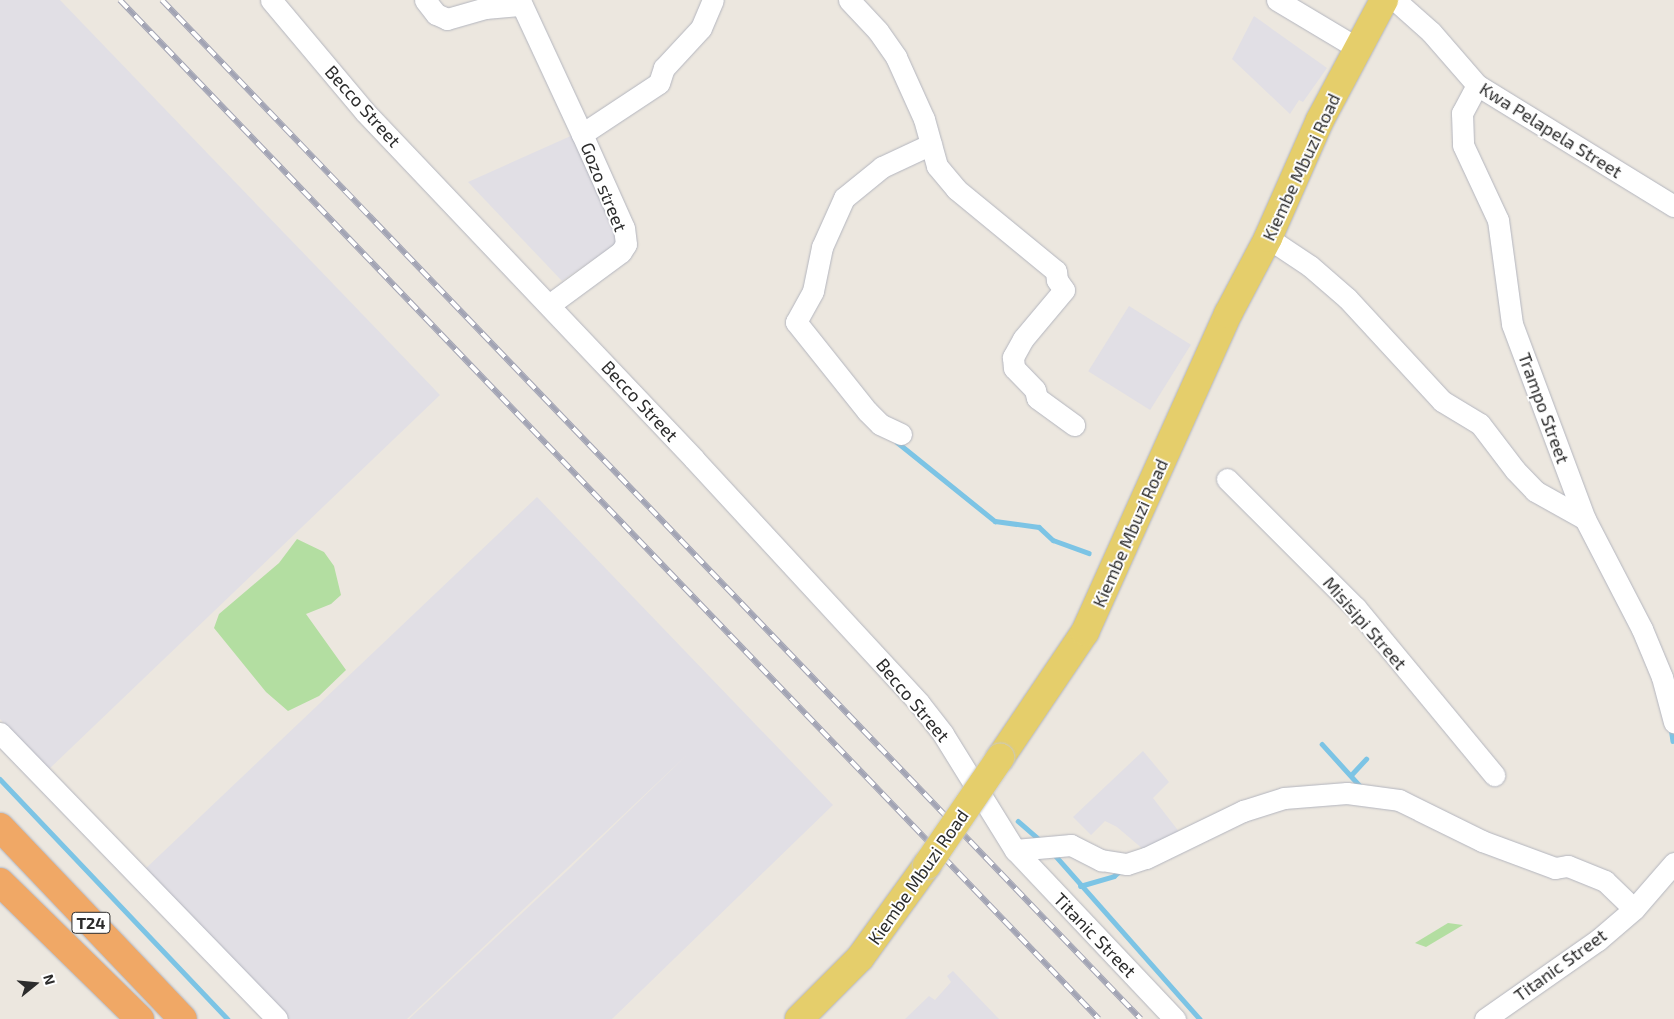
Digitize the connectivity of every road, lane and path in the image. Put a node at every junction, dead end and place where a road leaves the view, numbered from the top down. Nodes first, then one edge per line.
1 (271, 0) edge
2 (425, 0) edge
3 (713, 0) edge
4 (849, 0) edge
5 (1277, 0) edge
6 (1384, 0) edge
7 (1394, 0) edge
8 (1359, 50) junction
9 (1477, 85) junction
10 (582, 134) junction
11 (931, 144) junction
12 (1674, 206) edge
13 (1268, 238) junction
14 (549, 305) junction
15 (1074, 425) dead end
16 (901, 434) dead end
17 (1227, 479) dead end
18 (1585, 519) junction
19 (1674, 722) edge
20 (0, 733) edge
21 (1494, 775) dead end
22 (0, 827) edge
23 (1015, 850) junction
24 (1674, 863) edge
25 (0, 882) edge
26 (1634, 909) junction
27 (140, 1019) edge
28 (183, 1019) edge
29 (277, 1019) edge
30 (799, 1019) edge
31 (1175, 1019) edge
32 (1485, 1019) edge

1 - 14 street, Becco Street
2 - 10 street
3 - 10 street, Gozo street
4 - 11 street
5 - 8 street
6 - 8 main road, Kiembe Mbuzi Road
7 - 9 street, Kwa Pelapela Street
8 - 13 main road, Kiembe Mbuzi Road
9 - 12 street, Kwa Pelapela Street
9 - 18 street, Trampo Street
10 - 14 street, Gozo street
11 - 15 street
11 - 16 street
13 - 18 street
13 - 30 main road, Kiembe Mbuzi Road, bridge
14 - 23 street, Becco Street
17 - 21 street, Misisipi Street
18 - 19 street, Trampo Street
20 - 29 street
22 - 28 highway, T24
23 - 26 street
23 - 31 street, Titanic Street
24 - 26 street, Titanic Street
25 - 27 highway, T24
26 - 32 street, Titanic Street

